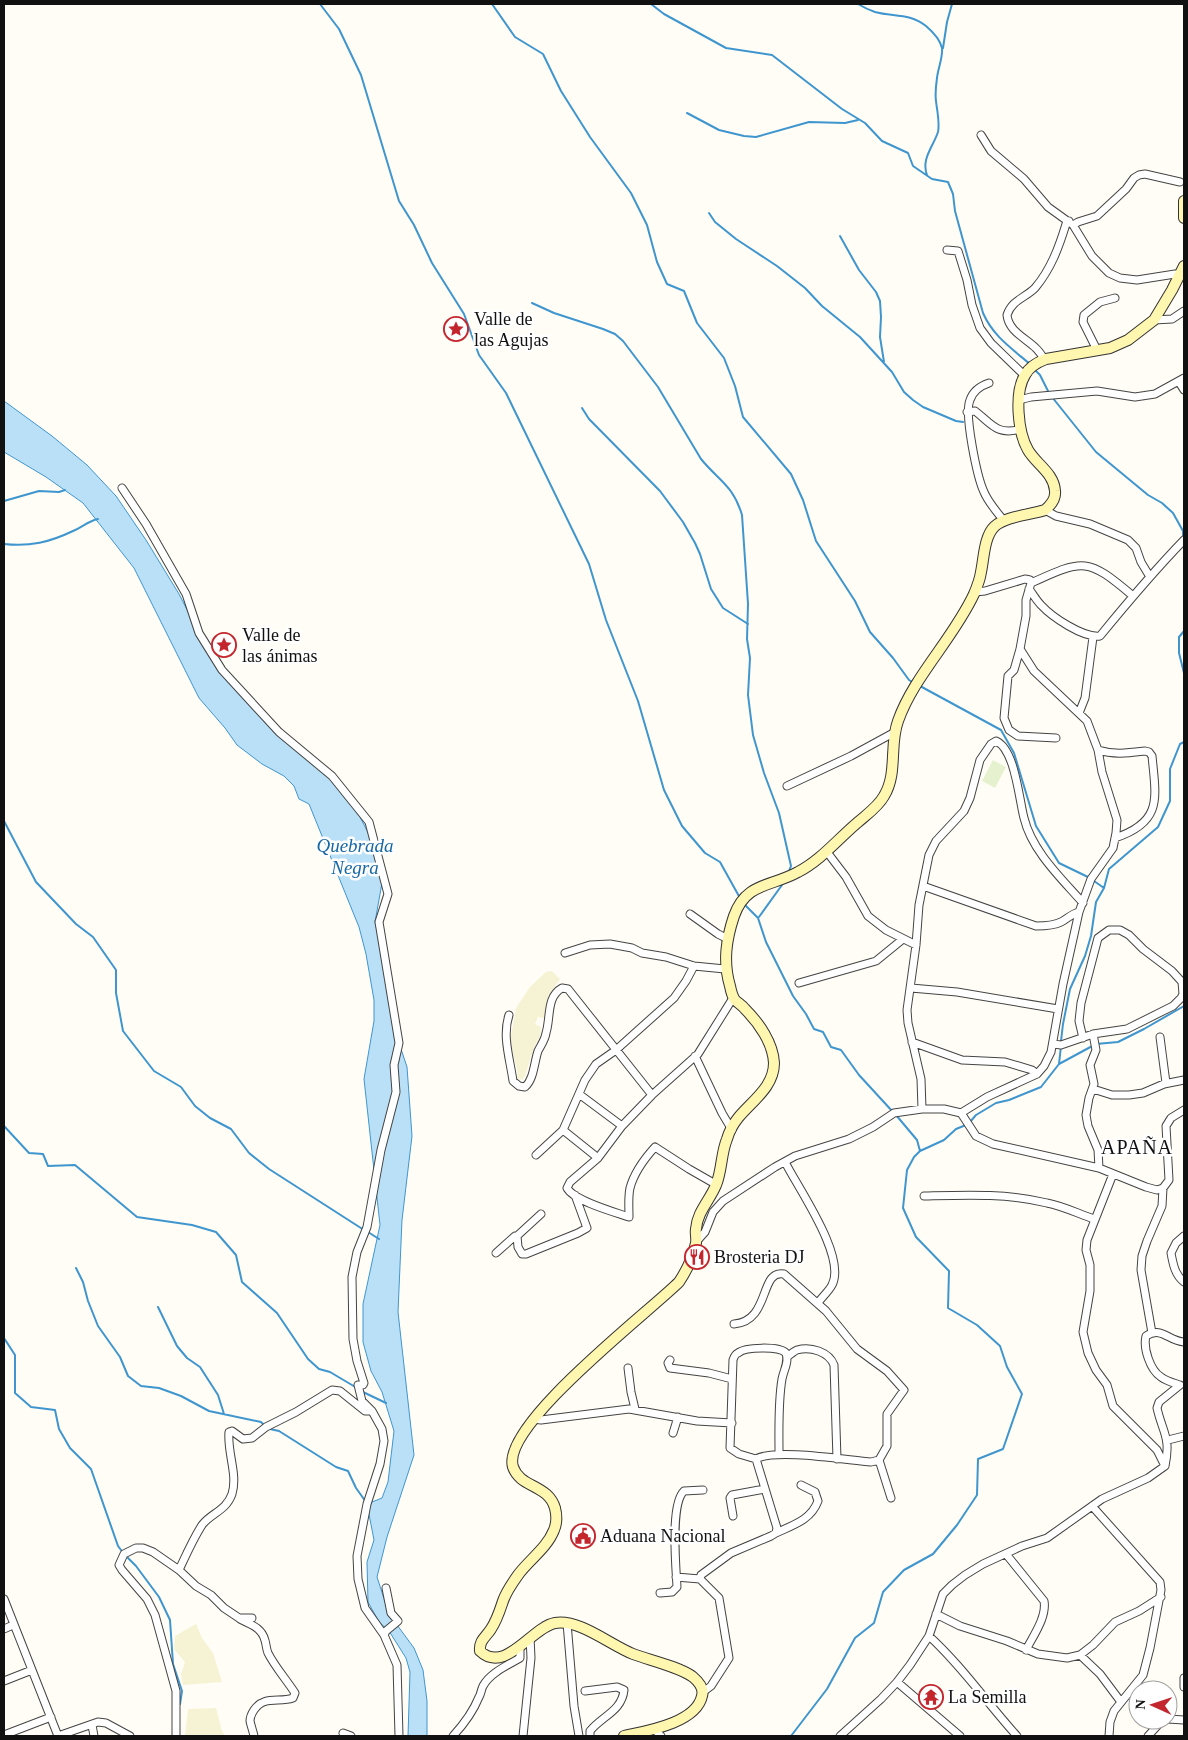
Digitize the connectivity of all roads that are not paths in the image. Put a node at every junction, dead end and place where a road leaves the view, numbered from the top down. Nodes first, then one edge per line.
1 (981, 135) dead end
2 (1180, 182) dead end
3 (1184, 201) edge
4 (1184, 218) edge
5 (1071, 223) junction
6 (947, 250) dead end
7 (1182, 271) edge
8 (1115, 298) dead end
9 (1184, 311) edge
10 (1154, 320) junction
11 (1097, 350) junction
12 (1040, 361) junction
13 (1026, 373) junction
14 (1182, 380) edge
15 (990, 383) dead end
16 (1184, 390) edge
17 (1019, 400) junction
18 (967, 412) junction
19 (1020, 429) junction
20 (122, 488) dead end
21 (1045, 510) junction
22 (1004, 521) junction
23 (1184, 540) edge
24 (1150, 577) junction
25 (1030, 586) junction
26 (974, 592) junction
27 (1133, 596) junction
28 (1093, 637) junction
29 (1020, 649) junction
30 (1079, 713) junction
31 (895, 732) junction
32 (1056, 738) dead end
33 (1098, 750) junction
34 (787, 786) dead end
35 (1115, 838) junction
36 (827, 852) junction
37 (922, 886) junction
38 (1083, 902) junction
39 (1079, 912) junction
40 (690, 914) dead end
41 (728, 939) junction
42 (903, 940) junction
43 (916, 945) junction
44 (565, 953) dead end
45 (694, 966) junction
46 (725, 969) junction
47 (799, 983) dead end
48 (911, 988) junction
49 (733, 998) junction
50 (1058, 1009) junction
51 (508, 1014) dead end
52 (1093, 1036) junction
53 (1083, 1038) junction
54 (1160, 1038) dead end
55 (912, 1042) junction
56 (1053, 1044) junction
57 (616, 1050) junction
58 (695, 1056) junction
59 (1037, 1074) junction
60 (1184, 1080) edge
61 (1166, 1083) junction
62 (1093, 1089) junction
63 (579, 1094) junction
64 (652, 1095) junction
65 (922, 1109) junction
66 (1184, 1110) edge
67 (961, 1113) junction
68 (622, 1126) junction
69 (563, 1130) junction
70 (732, 1130) junction
71 (536, 1155) dead end
72 (598, 1158) junction
73 (785, 1162) junction
74 (1099, 1168) junction
75 (1112, 1174) junction
76 (717, 1185) junction
77 (1163, 1188) junction
78 (575, 1195) junction
79 (924, 1196) dead end
80 (540, 1214) dead end
81 (1094, 1219) junction
82 (517, 1236) junction
83 (1184, 1236) edge
84 (697, 1241) junction
85 (496, 1253) dead end
86 (1184, 1282) edge
87 (818, 1303) junction
88 (734, 1324) dead end
89 (1152, 1333) junction
90 (1184, 1342) edge
91 (787, 1357) junction
92 (670, 1360) dead end
93 (628, 1368) dead end
94 (732, 1379) junction
95 (1182, 1386) edge
96 (635, 1409) junction
97 (372, 1411) junction
98 (678, 1417) junction
99 (533, 1419) junction
100 (732, 1423) junction
101 (673, 1433) dead end
102 (1184, 1436) edge
103 (1168, 1440) junction
104 (779, 1453) junction
105 (756, 1459) junction
106 (837, 1459) junction
107 (879, 1460) junction
108 (1164, 1466) junction
109 (801, 1485) dead end
110 (765, 1489) junction
111 (703, 1490) dead end
112 (891, 1498) dead end
113 (1092, 1506) junction
114 (733, 1516) dead end
115 (776, 1533) junction
116 (1006, 1554) junction
117 (179, 1570) junction
118 (676, 1577) junction
119 (700, 1579) junction
120 (386, 1588) dead end
121 (660, 1593) dead end
122 (1161, 1597) junction
123 (4, 1599) edge
124 (936, 1614) junction
125 (238, 1618) junction
126 (252, 1618) dead end
127 (567, 1623) junction
128 (13, 1625) junction
129 (4, 1629) edge
130 (385, 1633) junction
131 (929, 1636) junction
132 (530, 1637) junction
133 (520, 1647) junction
134 (1026, 1650) junction
135 (1080, 1655) junction
136 (32, 1670) junction
137 (1184, 1678) edge
138 (4, 1681) edge
139 (898, 1682) junction
140 (1184, 1687) edge
141 (585, 1691) dead end
142 (703, 1692) junction
143 (1121, 1702) junction
144 (51, 1717) junction
145 (92, 1725) junction
146 (343, 1733) dead end
147 (658, 1733) edge
148 (4, 1735) edge
149 (58, 1736) edge
150 (94, 1736) edge
151 (130, 1736) edge
152 (176, 1736) edge
153 (254, 1736) edge
154 (351, 1736) edge
155 (399, 1736) edge
156 (453, 1736) edge
157 (523, 1736) edge
158 (579, 1736) edge
159 (590, 1736) edge
160 (624, 1736) edge
161 (840, 1736) edge
162 (960, 1736) edge
163 (1017, 1736) edge
164 (1109, 1736) edge

1 - 5 street
2 - 5 street
3 - 4 main road
5 - 7 street
5 - 12 street
6 - 13 street
7 - 10 main road
8 - 11 street
9 - 10 street
10 - 11 main road
11 - 12 main road
12 - 13 main road
13 - 17 main road
14 - 16 street
14 - 17 street
15 - 18 street
17 - 19 main road
18 - 19 street
18 - 22 street
19 - 21 main road
20 - 97 street
21 - 22 main road
21 - 24 street
22 - 26 main road
23 - 24 street
24 - 27 street
25 - 26 street
25 - 27 street
25 - 28 street
25 - 29 street
26 - 31 main road
27 - 28 street
28 - 30 street
29 - 30 street
29 - 32 street
30 - 33 street
31 - 34 street
31 - 36 main road
33 - 35 street
33 - 35 street
35 - 38 street
36 - 41 main road
36 - 42 street
37 - 38 street
37 - 39 street
37 - 43 street
38 - 39 street
39 - 50 street
40 - 41 street
41 - 46 main road
42 - 43 street
42 - 47 street
43 - 48 street
44 - 45 street
45 - 46 street
45 - 57 street
46 - 49 main road
48 - 50 street
48 - 55 street
49 - 58 street
49 - 70 main road
50 - 56 street
51 - 57 street
52 - 53 street
52 - 53 street
52 - 62 street
53 - 56 street
54 - 61 street
55 - 59 street
55 - 65 street
56 - 59 street
57 - 63 street
57 - 64 street
58 - 64 street
58 - 70 street
59 - 67 street
60 - 61 street
61 - 62 street
62 - 74 street
63 - 68 street
63 - 69 street
64 - 68 street
65 - 67 street
65 - 73 street
66 - 77 street
67 - 74 street
68 - 72 street
69 - 71 street
69 - 72 street
70 - 76 main road
72 - 78 street
73 - 84 street
73 - 87 street
74 - 75 street
75 - 77 street
75 - 81 street
76 - 78 street
76 - 84 main road
77 - 89 street
78 - 82 street
79 - 81 street
80 - 82 street
81 - 108 street
82 - 85 street
83 - 86 street
84 - 99 main road
87 - 88 street
87 - 107 street
89 - 90 street
89 - 95 street
91 - 94 street
91 - 104 street
91 - 106 street
92 - 94 street
93 - 96 street
94 - 100 street
95 - 103 street
96 - 98 street
96 - 99 street
97 - 117 street
97 - 130 street
98 - 100 street
98 - 101 street
99 - 133 main road
100 - 105 street
102 - 103 street
103 - 108 street
104 - 105 street
104 - 106 street
105 - 110 street
106 - 107 street
107 - 112 street
108 - 113 street
109 - 115 street
110 - 114 street
110 - 115 street
111 - 118 street
113 - 116 street
113 - 122 street
115 - 119 street
116 - 124 street
116 - 134 street
117 - 125 street
117 - 152 street
118 - 119 street
118 - 121 street
119 - 142 street
120 - 130 street
122 - 135 street
122 - 143 street
123 - 128 street
124 - 131 street
124 - 134 street
125 - 126 street
125 - 153 street
127 - 132 main road
127 - 142 main road
127 - 158 street
128 - 129 street
128 - 136 street
130 - 155 street
131 - 139 street
131 - 163 street
132 - 133 main road
132 - 157 street
133 - 156 street
134 - 135 street
135 - 143 street
136 - 138 street
136 - 144 street
137 - 140 street
139 - 161 street
139 - 162 street
141 - 159 street
142 - 147 main road
143 - 164 street
144 - 148 street
144 - 149 street
145 - 149 street
145 - 150 street
145 - 151 street
146 - 154 street
147 - 160 main road

